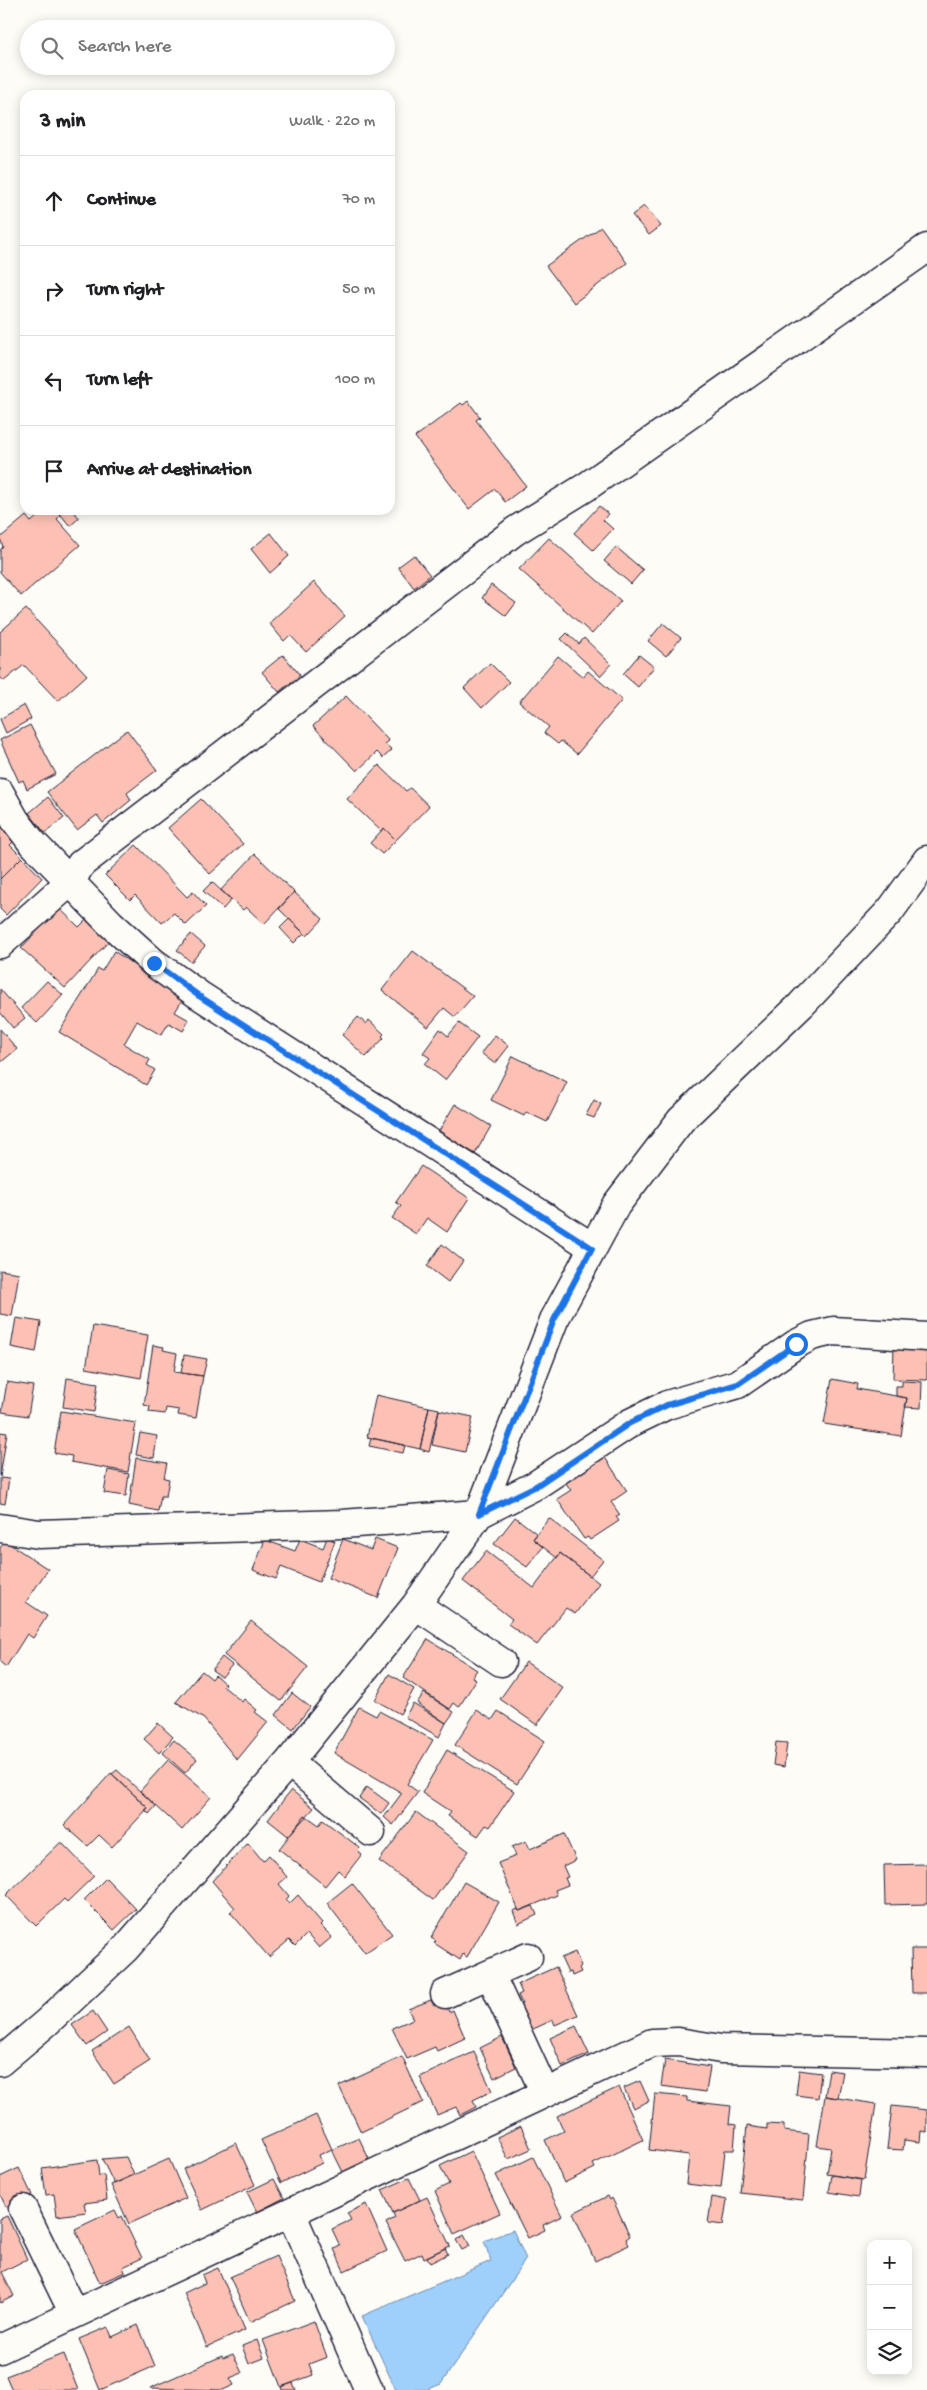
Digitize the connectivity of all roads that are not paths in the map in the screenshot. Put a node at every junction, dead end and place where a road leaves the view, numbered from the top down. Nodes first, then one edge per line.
1 (927, 248) edge
2 (0, 793) edge
3 (927, 860) edge
4 (71, 881) junction
5 (0, 944) edge
6 (592, 1248) junction
7 (927, 1337) edge
8 (479, 1514) junction
9 (0, 1528) edge
10 (416, 1605) junction
11 (501, 1662) dead end
12 (289, 1762) junction
13 (371, 1832) dead end
14 (528, 1957) dead end
15 (490, 1974) junction
16 (445, 1994) dead end
17 (927, 2053) edge
18 (0, 2062) edge
19 (545, 2093) junction
20 (23, 2209) dead end
21 (291, 2213) junction
22 (74, 2314) junction
23 (0, 2349) edge
24 (369, 2390) edge

1 - 4 street
2 - 4 street
3 - 6 street
4 - 5 street
4 - 6 street
6 - 8 street
7 - 8 street
8 - 9 street
8 - 10 street
10 - 11 street
10 - 12 street
12 - 13 street
12 - 18 street
14 - 15 street
15 - 16 street
15 - 19 street
17 - 19 street
19 - 21 street
20 - 22 street
21 - 22 street
21 - 24 street
22 - 23 street

